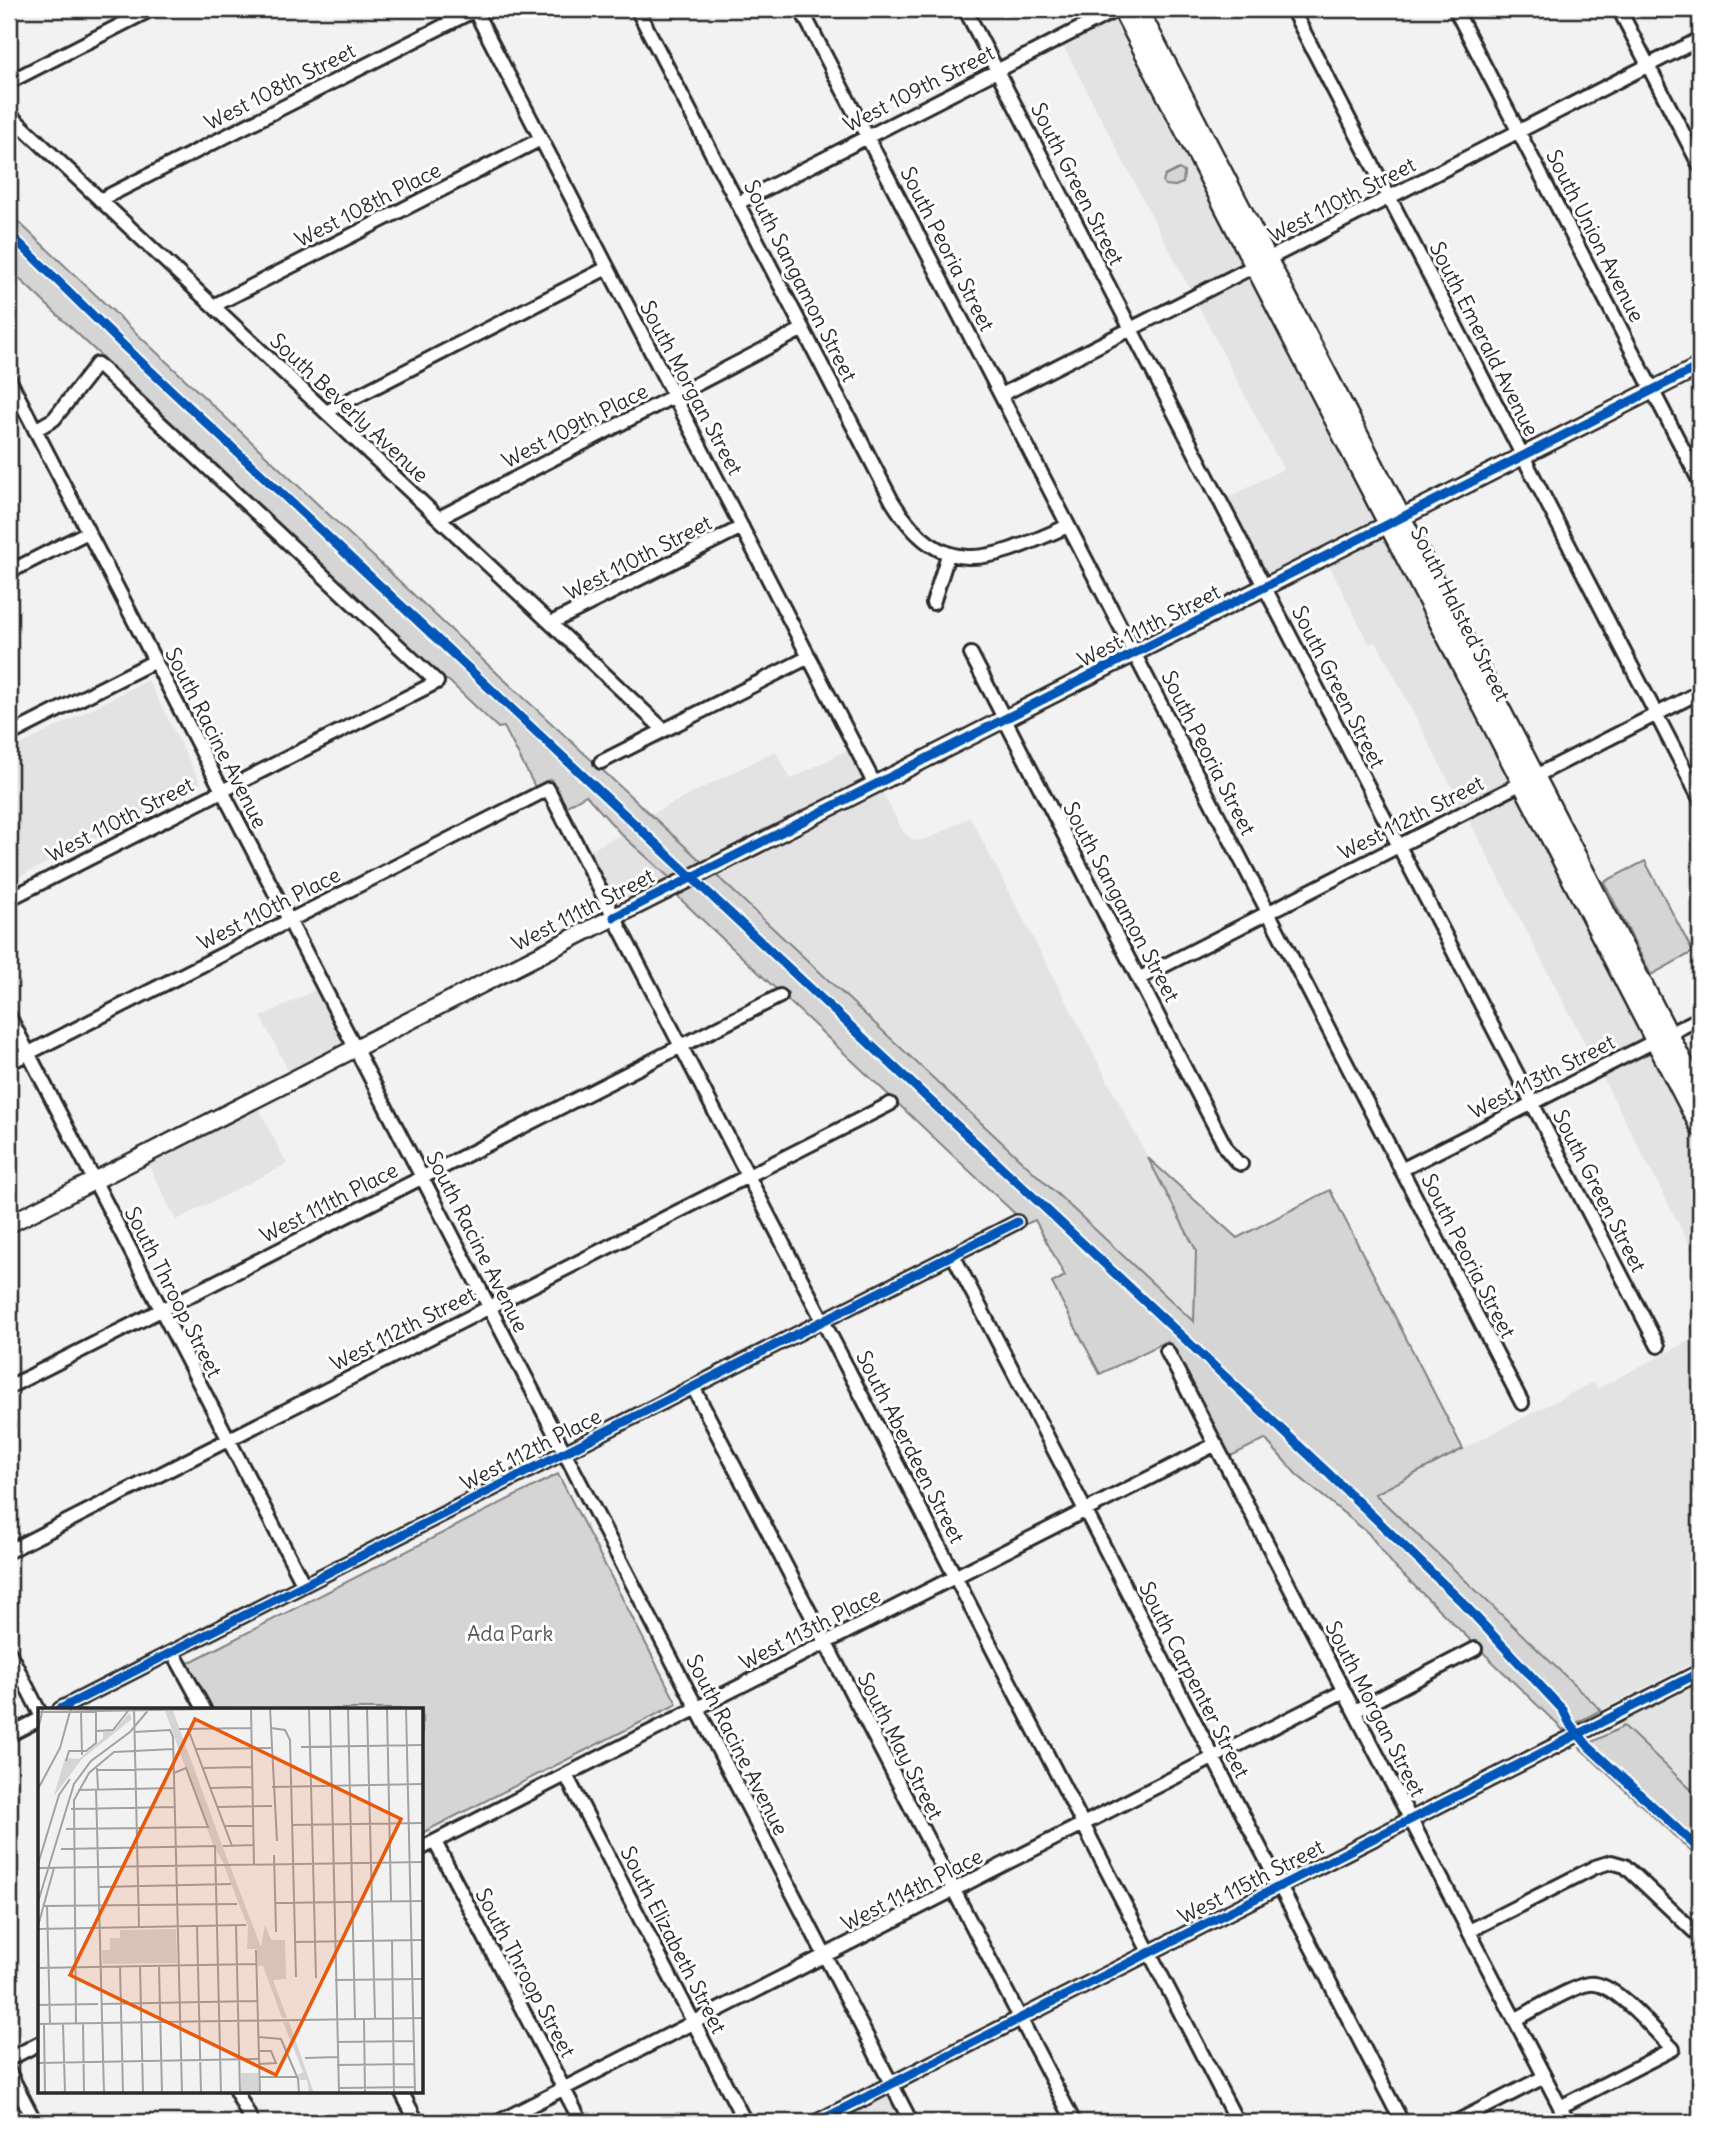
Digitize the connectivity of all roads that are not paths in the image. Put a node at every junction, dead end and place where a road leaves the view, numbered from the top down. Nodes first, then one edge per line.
1 (475, 9) edge
2 (637, 9) edge
3 (801, 9) edge
4 (965, 9) edge
5 (1120, 9) edge
6 (1138, 9) edge
7 (1292, 9) edge
8 (1455, 9) edge
9 (1619, 9) edge
10 (148, 10) edge
11 (1700, 39) edge
12 (1648, 66) junction
13 (997, 71) junction
14 (9, 82) edge
15 (9, 114) edge
16 (1519, 131) junction
17 (867, 137) junction
18 (541, 139) junction
19 (1700, 166) edge
20 (1389, 197) junction
21 (100, 200) junction
22 (738, 203) junction
23 (1261, 262) junction
24 (607, 268) junction
25 (213, 306) junction
26 (803, 329) junction
27 (1131, 329) junction
28 (1700, 366) edge
29 (9, 379) edge
30 (1653, 390) junction
31 (1001, 395) junction
32 (674, 396) junction
33 (21, 404) junction
34 (9, 410) edge
35 (326, 412) junction
36 (35, 430) junction
37 (1523, 456) junction
38 (1700, 482) edge
39 (439, 518) junction
40 (1395, 521) junction
41 (1068, 526) junction
42 (742, 527) junction
43 (88, 531) junction
44 (948, 555) junction
45 (9, 572) edge
46 (1265, 587) junction
47 (933, 603) dead end
48 (551, 623) junction
49 (1135, 653) junction
50 (971, 654) dead end
51 (809, 657) junction
52 (155, 661) junction
53 (1700, 692) edge
54 (1657, 714) junction
55 (1004, 719) junction
56 (664, 730) junction
57 (9, 735) edge
58 (601, 762) dead end
59 (1529, 779) junction
60 (875, 785) junction
61 (548, 789) joint
62 (222, 790) junction
63 (1700, 799) edge
64 (1399, 846) junction
65 (9, 899) edge
66 (1268, 912) junction
67 (614, 917) junction
68 (289, 921) junction
69 (1140, 978) junction
70 (780, 996) dead end
71 (9, 1016) edge
72 (1700, 1018) edge
73 (1662, 1037) junction
74 (681, 1046) junction
75 (355, 1049) junction
76 (28, 1053) junction
77 (9, 1063) edge
78 (1700, 1095) edge
79 (1532, 1103) junction
80 (890, 1104) dead end
81 (1700, 1127) edge
82 (1241, 1164) dead end
83 (1402, 1170) junction
84 (748, 1175) junction
85 (422, 1178) junction
86 (94, 1181) junction
87 (1017, 1222) dead end
88 (9, 1224) edge
89 (953, 1255) junction
90 (489, 1307) junction
91 (161, 1310) junction
92 (823, 1321) junction
93 (1658, 1346) dead end
94 (1167, 1350) dead end
95 (9, 1387) edge
96 (693, 1387) junction
97 (1522, 1403) dead end
98 (228, 1439) junction
99 (1216, 1444) junction
100 (564, 1452) junction
101 (1085, 1511) junction
102 (9, 1551) edge
103 (955, 1577) junction
104 (304, 1585) junction
105 (825, 1643) junction
106 (1475, 1649) dead end
107 (173, 1651) junction
108 (9, 1652) edge
109 (1700, 1672) edge
110 (1344, 1691) junction
111 (62, 1708) edge
112 (203, 1708) edge
113 (38, 1709) edge
114 (697, 1709) junction
115 (1354, 1711) junction
116 (38, 1720) edge
117 (9, 1735) edge
118 (1213, 1758) junction
119 (566, 1775) junction
120 (1411, 1820) junction
121 (1083, 1824) junction
122 (435, 1842) junction
123 (424, 1847) edge
124 (1279, 1887) junction
125 (953, 1890) junction
126 (1469, 1931) junction
127 (1700, 1937) edge
128 (1150, 1953) junction
129 (825, 1956) junction
130 (1020, 2019) junction
131 (1515, 2020) junction
132 (694, 2022) junction
133 (38, 2044) edge
134 (9, 2059) edge
135 (9, 2072) edge
136 (1544, 2077) junction
137 (891, 2085) junction
138 (564, 2089) junction
139 (237, 2092) edge
140 (402, 2092) edge
141 (1560, 2107) junction
142 (35, 2122) edge
143 (252, 2122) edge
144 (417, 2122) edge
145 (498, 2122) edge
146 (582, 2122) edge
147 (746, 2122) edge
148 (817, 2122) edge
149 (911, 2122) edge
150 (1074, 2122) edge
151 (1237, 2122) edge
152 (1402, 2122) edge
153 (1456, 2122) edge
154 (1568, 2122) edge

1 - 18 street, South Morgan Street
1 - 21 street, West 108th Street
2 - 22 street, South Sangamon Street
3 - 17 street, South Peoria Street
4 - 13 street, South Green Street
5 - 13 street, West 109th Street
5 - 23 main road, South Halsted Street
6 - 23 main road, South Halsted Street
7 - 20 street, South Emerald Avenue
8 - 16 street, South Union Avenue
9 - 12 street
10 - 14 street
11 - 12 street, West 110th Street
12 - 16 street, West 110th Street
12 - 19 street
13 - 17 street, West 109th Street
13 - 27 street, South Green Street
15 - 21 street, South Beverly Avenue
16 - 20 street, West 110th Street
16 - 30 street, South Union Avenue
17 - 22 street, West 109th Street
17 - 31 street, South Peoria Street
18 - 24 street, South Morgan Street
18 - 25 street, West 108th Place
20 - 23 street, West 110th Street
20 - 37 street, South Emerald Avenue
21 - 25 street, South Beverly Avenue
22 - 26 street, South Sangamon Street
23 - 27 street, West 110th Street
23 - 40 main road, South Halsted Street
24 - 32 street, South Morgan Street
24 - 35 street
25 - 35 street, South Beverly Avenue
26 - 32 street, West 109th Place
26 - 44 street, South Sangamon Street
27 - 31 street, West 110th Street
27 - 46 street, South Green Street
28 - 30 main road, West 111th Street
29 - 33 street, South Racine Avenue
30 - 37 main road, West 111th Street
30 - 38 street, South Union Avenue
31 - 41 street, South Peoria Street
32 - 39 street, West 109th Place
32 - 42 street, South Morgan Street
33 - 34 street
33 - 36 street, South Racine Avenue
35 - 39 street, South Beverly Avenue
36 - 43 street, South Racine Avenue
36 - 62 street, West 110th Street
37 - 40 main road, West 111th Street
37 - 54 street, South Emerald Avenue
39 - 48 street, South Beverly Avenue
40 - 46 main road, West 111th Street
40 - 59 main road, South Halsted Street
41 - 44 street
41 - 49 street, South Peoria Street
42 - 48 street, West 110th Street
42 - 51 street, South Morgan Street
43 - 45 street
43 - 52 street, South Racine Avenue
44 - 47 street
46 - 49 main road, West 111th Street
46 - 64 street, South Green Street
48 - 56 street, South Beverly Avenue
49 - 55 main road, West 111th Street
49 - 66 street, South Peoria Street
50 - 55 street, South Sangamon Street
51 - 56 street
51 - 60 street, South Morgan Street
52 - 57 street
52 - 62 street, South Racine Avenue
53 - 54 street, West 112th Street
54 - 59 street, West 112th Street
54 - 63 street, South Emerald Avenue
55 - 60 main road, West 111th Street
55 - 69 street, South Sangamon Street
56 - 58 street
59 - 64 street, West 112th Street
59 - 73 main road, South Halsted Street
60 - 67 main road, West 111th Street
61 - 67 street, South Aberdeen Street
61 - 68 street, West 110th Place
62 - 65 street, West 110th Street
62 - 68 street, South Racine Avenue
64 - 66 street, West 112th Street
64 - 79 street, South Green Street
66 - 69 street, West 112th Street
66 - 83 street, South Peoria Street
67 - 74 street, South Aberdeen Street
67 - 75 main road, West 111th Street
68 - 75 street, South Racine Avenue
68 - 76 street, West 110th Place
69 - 82 street, South Sangamon Street
70 - 74 street, West 111th Place
71 - 76 street, South Throop Street
72 - 73 street, West 113th Street
73 - 78 main road, South Halsted Street
73 - 79 street, West 113th Street
73 - 81 main road, South Halsted Street
74 - 84 street, South Aberdeen Street
74 - 85 street, West 111th Place
75 - 85 street, South Racine Avenue
75 - 86 main road, West 111th Street
76 - 77 street, West 110th Place
76 - 86 street, South Throop Street
79 - 83 street, West 113th Street
79 - 93 street, South Green Street
80 - 84 street, West 112th Street
83 - 97 street, South Peoria Street
84 - 90 street, West 112th Street
84 - 92 street, South Aberdeen Street
85 - 90 street, South Racine Avenue
85 - 91 street, West 111th Place
86 - 88 main road, West 111th Street
86 - 91 street, South Throop Street
87 - 89 street, West 112th Place
89 - 92 street, West 112th Place
89 - 101 street, South Carpenter Street
90 - 98 street, West 112th Street
90 - 100 street, South Racine Avenue
91 - 95 street, West 111th Place
91 - 98 street, South Throop Street
92 - 96 street, West 112th Place
92 - 103 street, South Aberdeen Street
94 - 99 street, South Morgan Street
96 - 100 street, West 112th Place
96 - 105 street, South May Street
98 - 102 street, West 112th Street
98 - 104 street, South Throop Street
99 - 101 street, West 113th Place
99 - 110 street, South Morgan Street
100 - 104 street, West 112th Place
100 - 114 street, South Racine Avenue
101 - 103 street, West 113th Place
101 - 118 street, South Carpenter Street
103 - 105 street, West 113th Place
103 - 121 street, South Aberdeen Street
104 - 107 street, West 112th Place
105 - 114 street, West 113th Place
105 - 125 street, South May Street
106 - 115 street
107 - 111 street, West 112th Place
107 - 112 street
108 - 113 street
109 - 120 street, West 115th Street
110 - 115 street, South Morgan Street
110 - 118 street, West 114th Place
114 - 119 street, West 113th Place
114 - 129 street, South Racine Avenue
115 - 120 street, South Morgan Street
116 - 117 street
118 - 121 street, West 114th Place
118 - 124 street, South Carpenter Street
119 - 122 street, West 113th Place
119 - 132 street, South Elizabeth Street
120 - 124 street, West 115th Street
120 - 126 street, South Morgan Street
121 - 125 street, West 114th Place
121 - 128 street, South Aberdeen Street
122 - 123 street, West 113th Place
122 - 138 street, South Throop Street
124 - 128 street, West 115th Street
124 - 152 street, South Carpenter Street
125 - 129 street, West 114th Place
125 - 130 street, South May Street
126 - 127 street
126 - 131 street, South Morgan Street
128 - 130 street, West 115th Street
128 - 151 street, South Aberdeen Street
129 - 132 street, West 114th Place
129 - 137 street, South Racine Avenue
130 - 137 street, West 115th Street
130 - 150 street, South May Street
131 - 136 street, South Morgan Street
131 - 141 street
132 - 138 street, West 114th Place
132 - 147 street, South Elizabeth Street
133 - 134 street
135 - 142 street
136 - 141 street, South Morgan Street
136 - 153 street
137 - 148 street, West 115th Street
137 - 149 street, South Racine Avenue
138 - 145 street, West 114th Place
138 - 146 street, South Throop Street
139 - 143 street
140 - 144 street
141 - 154 street, South Morgan Street

